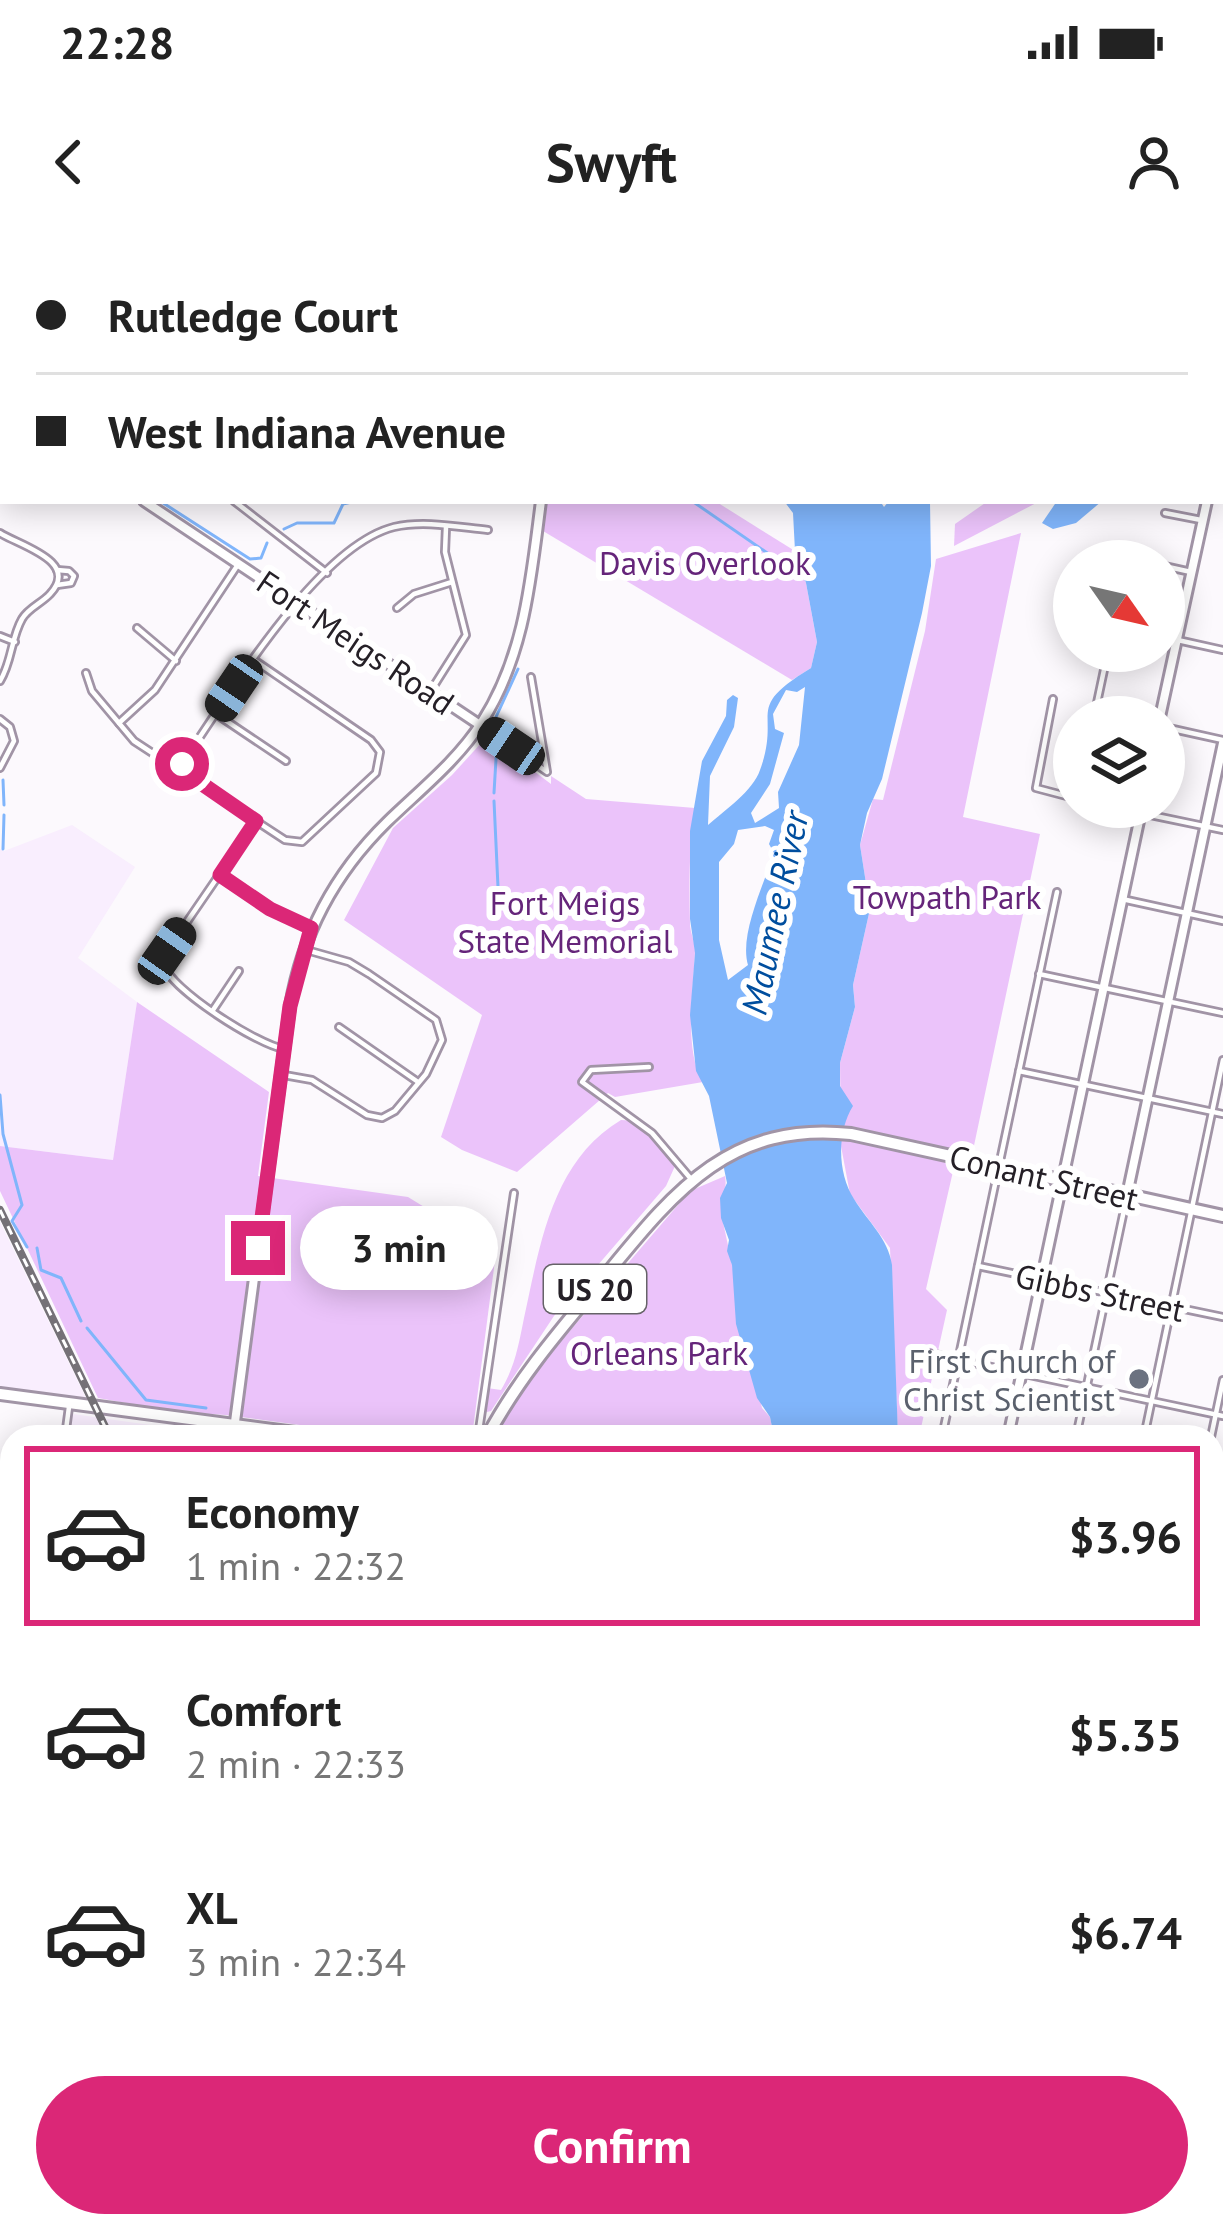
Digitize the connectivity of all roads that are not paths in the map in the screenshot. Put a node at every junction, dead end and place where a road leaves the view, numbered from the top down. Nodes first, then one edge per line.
1 (148, 504) edge
2 (238, 504) edge
3 (541, 504) edge
4 (1206, 504) edge
5 (1165, 513) dead end
6 (1203, 521) junction
7 (446, 526) junction
8 (488, 530) dead end
9 (0, 533) edge
10 (238, 564) junction
11 (56, 570) junction
12 (1185, 571) edge
13 (1191, 572) junction
14 (327, 573) junction
15 (452, 582) junction
16 (56, 585) junction
17 (296, 600) junction
18 (1185, 601) edge
19 (397, 608) dead end
20 (137, 628) dead end
21 (0, 636) edge
22 (15, 642) junction
23 (1185, 642) edge
24 (1223, 650) edge
25 (254, 660) junction
26 (176, 661) junction
27 (86, 673) dead end
28 (531, 677) dead end
29 (0, 681) edge
30 (430, 692) junction
31 (1053, 699) dead end
32 (216, 714) junction
33 (0, 719) edge
34 (119, 723) junction
35 (479, 725) junction
36 (1185, 733) edge
37 (1223, 742) edge
38 (286, 761) dead end
39 (0, 768) edge
40 (179, 768) junction
41 (1053, 794) edge
42 (256, 821) junction
43 (1185, 821) edge
44 (1205, 826) junction
45 (1137, 828) edge
46 (1223, 830) edge
47 (220, 875) junction
48 (1057, 892) dead end
49 (1122, 899) junction
50 (1187, 913) junction
51 (1223, 921) edge
52 (311, 928) junction
53 (303, 949) junction
54 (239, 971) dead end
55 (1039, 974) junction
56 (1104, 988) junction
57 (1168, 1001) junction
58 (213, 1010) junction
59 (1223, 1013) edge
60 (338, 1027) dead end
61 (284, 1048) junction
62 (1223, 1060) edge
63 (649, 1067) dead end
64 (1019, 1071) junction
65 (280, 1075) junction
66 (418, 1083) junction
67 (1083, 1085) junction
68 (1148, 1098) junction
69 (1212, 1112) junction
70 (1223, 1114) edge
71 (1000, 1161) dead end
72 (997, 1175) dead end
73 (691, 1179) junction
74 (1062, 1182) junction
75 (514, 1192) dead end
76 (1127, 1196) junction
77 (1191, 1209) junction
78 (1223, 1216) edge
79 (978, 1266) junction
80 (1042, 1279) junction
81 (1107, 1293) junction
82 (1171, 1306) junction
83 (1223, 1317) edge
84 (921, 1352) dead end
85 (958, 1359) junction
86 (1022, 1374) junction
87 (1223, 1380) edge
88 (1087, 1387) junction
89 (0, 1394) edge
90 (1151, 1401) junction
91 (70, 1403) junction
92 (1219, 1415) edge
93 (480, 1419) junction
94 (494, 1424) joint
95 (67, 1425) edge
96 (199, 1425) edge
97 (235, 1425) edge
98 (479, 1425) edge
99 (944, 1425) edge
100 (1011, 1425) edge
101 (1079, 1425) edge
102 (1146, 1425) edge

1 - 10 street, Fort Meigs Road
2 - 14 street
3 - 35 street
4 - 6 street
5 - 6 street
6 - 13 street
7 - 8 street
7 - 14 street
7 - 15 street
9 - 11 street
10 - 17 street, Fort Meigs Road
10 - 26 street
11 - 16 street
11 - 16 street
12 - 13 street
13 - 18 street
14 - 17 street
15 - 19 street
15 - 30 street
16 - 22 street
17 - 25 street
17 - 30 street, Fort Meigs Road
20 - 26 street
21 - 22 street
22 - 29 street
23 - 24 street
25 - 32 street
25 - 42 street
26 - 34 street
27 - 34 street
28 - 35 street, Fort Meigs Road
30 - 35 street, Fort Meigs Road
31 - 41 street
32 - 38 street
32 - 40 street
33 - 39 street
34 - 40 street
35 - 52 street
36 - 37 street
37 - 44 street
40 - 42 street
42 - 47 street
43 - 44 street
44 - 46 street
44 - 50 street
45 - 49 street
47 - 52 street
47 - 58 street
48 - 55 street
49 - 50 street
49 - 56 street
50 - 51 street
50 - 57 street
52 - 53 street
53 - 61 street
53 - 66 street
54 - 58 street
55 - 56 street
55 - 64 street
56 - 57 street
56 - 67 street
57 - 59 street
57 - 68 street
58 - 61 street
60 - 66 street
61 - 65 street
62 - 69 street
63 - 73 street
64 - 67 street
64 - 71 street
65 - 66 street
65 - 97 street
67 - 68 street
67 - 74 street
68 - 69 street
68 - 76 street
69 - 70 street
69 - 77 street
72 - 79 street
73 - 74 main road, Conant Street / US 20
73 - 94 main road, US 20
74 - 76 main road, Conant Street / US 20
74 - 80 street
75 - 93 street
76 - 77 main road, Conant Street / US 20
76 - 81 street
77 - 78 main road, Conant Street / US 20
77 - 82 street
79 - 80 street, Gibbs Street
79 - 85 street
80 - 81 street, Gibbs Street
80 - 86 street
81 - 82 street, Gibbs Street
81 - 88 street
82 - 83 street, Gibbs Street
82 - 90 street
84 - 85 street
85 - 86 street
85 - 99 street
86 - 88 street
86 - 100 street
87 - 92 street
88 - 90 street
88 - 101 street
89 - 91 main road
90 - 92 street
90 - 102 street
91 - 95 street
91 - 96 main road
93 - 94 main road
93 - 98 street

